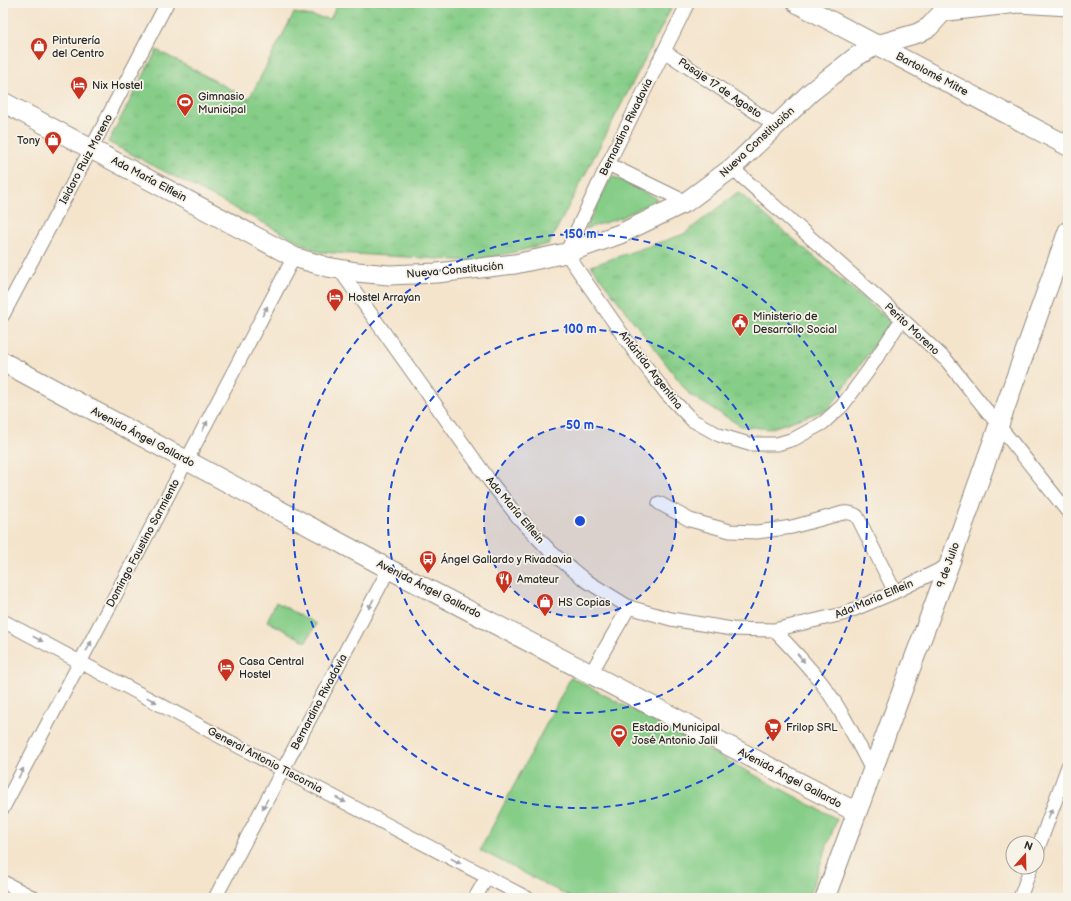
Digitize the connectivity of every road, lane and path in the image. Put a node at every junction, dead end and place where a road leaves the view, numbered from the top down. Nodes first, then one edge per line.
1 (167, 3) edge
2 (688, 3) edge
3 (797, 3) edge
4 (944, 9) edge
5 (1068, 9) edge
6 (877, 45) junction
7 (664, 51) junction
8 (3, 102) edge
9 (775, 125) junction
10 (1068, 146) edge
11 (92, 149) junction
12 (608, 164) junction
13 (732, 168) junction
14 (686, 202) junction
15 (1068, 231) edge
16 (566, 253) junction
17 (294, 257) junction
18 (339, 269) junction
19 (3, 314) edge
20 (902, 319) junction
21 (3, 362) edge
22 (998, 425) junction
23 (186, 460) junction
24 (659, 503) dead end
25 (1068, 512) edge
26 (949, 565) junction
27 (389, 569) junction
28 (895, 592) junction
29 (629, 607) junction
30 (3, 621) edge
31 (774, 630) junction
32 (81, 662) junction
33 (591, 673) junction
34 (1068, 766) edge
35 (283, 770) junction
36 (872, 770) junction
37 (3, 808) edge
38 (856, 812) junction
39 (1043, 835) edge
40 (1028, 875) edge
41 (487, 877) junction
42 (3, 882) edge
43 (34, 898) edge
44 (216, 898) edge
45 (475, 898) edge
46 (527, 898) edge
47 (825, 898) edge
48 (1020, 898) edge

1 - 11 street, Isidoro Ruiz Moreno
2 - 7 street, Bernardino Rivadavia
3 - 6 street, Bartolomé Mitre
4 - 5 street, Nueva Constitución
4 - 6 street, Nueva Constitución
6 - 9 street, Nueva Constitución
6 - 10 street, Bartolomé Mitre
7 - 9 street, Pasaje 17 de Agosto
7 - 12 street, Bernardino Rivadavia
8 - 11 street, Ada María Elflein
9 - 13 street, Nueva Constitución
11 - 17 street, Ada María Elflein
11 - 19 street, Isidoro Ruiz Moreno
12 - 14 street
12 - 16 street, Bernardino Rivadavia
13 - 14 street, Nueva Constitución
13 - 20 street, Perito Moreno
14 - 16 street, Nueva Constitución
15 - 22 street, 9 de Julio
16 - 18 street, Nueva Constitución
16 - 20 street, Antártida Argentina
17 - 18 street, Nueva Constitución
23 -> 17 street, Domingo Faustino Sarmiento
18 - 29 street, Ada María Elflein
20 - 22 street, Perito Moreno
21 - 23 street, Avenida Ángel Gallardo
22 - 25 street, Perito Moreno
22 - 26 street, 9 de Julio
23 - 27 street, Avenida Ángel Gallardo
32 -> 23 street, Domingo Faustino Sarmiento
24 - 28 street
26 - 28 street, Ada María Elflein
26 - 36 street, 9 de Julio
27 - 33 street, Avenida Ángel Gallardo
27 -> 35 street, Bernardino Rivadavia
28 - 31 street, Ada María Elflein
29 - 31 street, Ada María Elflein
29 - 33 street
30 -> 32 street, General Antonio Tiscornia
31 -> 36 street
32 -> 35 street, General Antonio Tiscornia
37 -> 32 street, Domingo Faustino Sarmiento
33 - 38 street, Avenida Ángel Gallardo
39 -> 34 street
35 -> 41 street, General Antonio Tiscornia
35 -> 44 street, Bernardino Rivadavia
36 - 38 street, 9 de Julio
38 - 47 street, 9 de Julio
40 - 48 street
41 - 45 street
41 - 46 street, General Antonio Tiscornia
42 - 43 street

